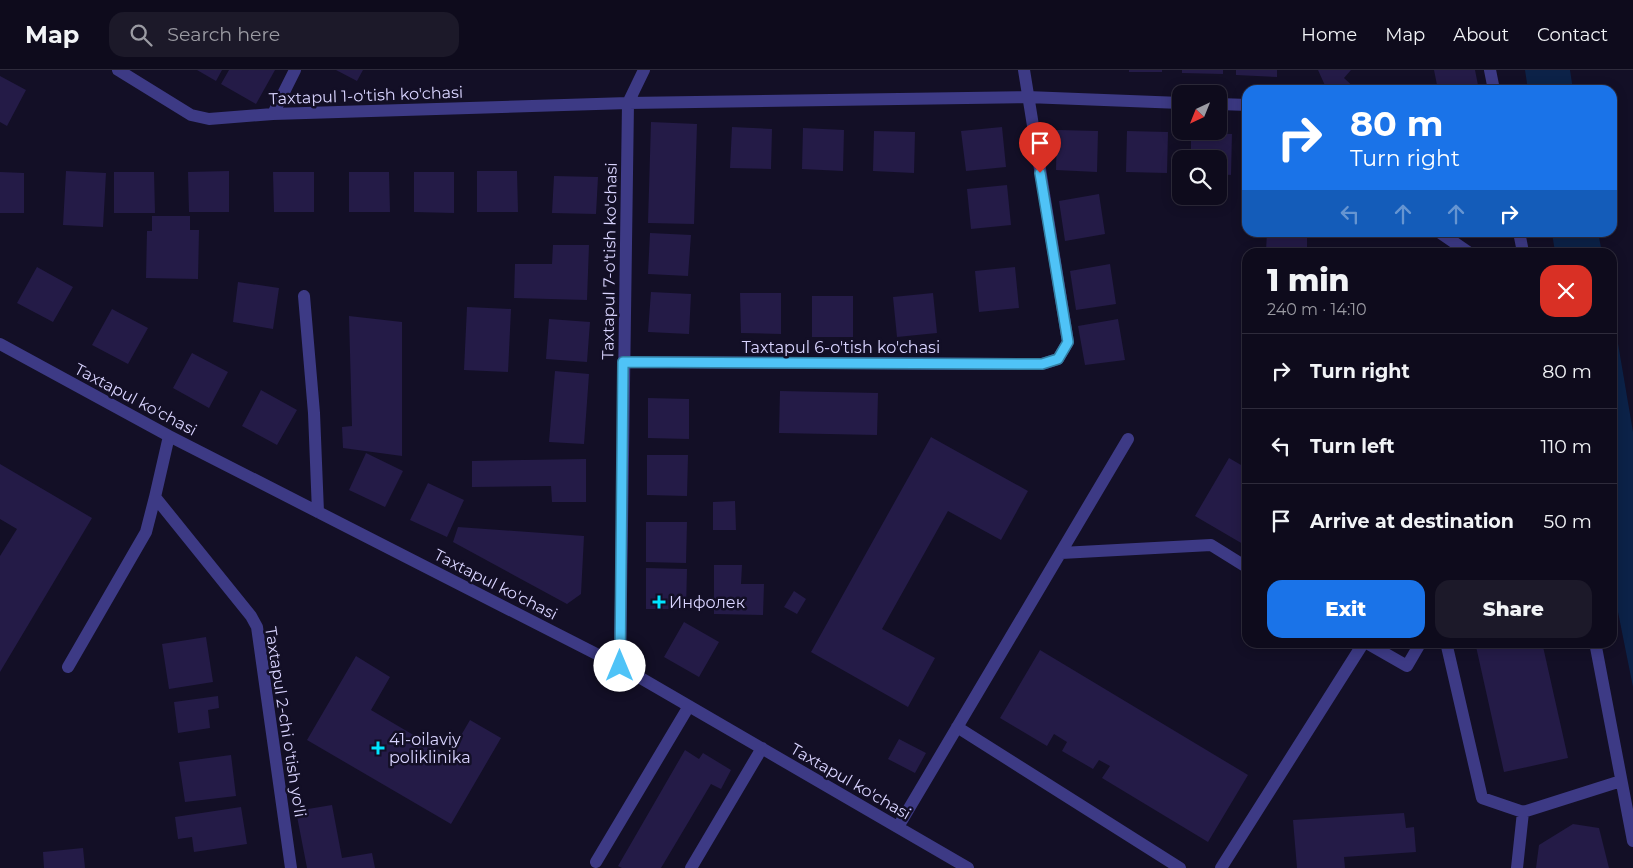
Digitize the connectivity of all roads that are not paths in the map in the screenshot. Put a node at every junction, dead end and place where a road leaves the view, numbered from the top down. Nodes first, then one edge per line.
1 (118, 70) edge
2 (295, 70) edge
3 (644, 70) edge
4 (1024, 70) edge
5 (1490, 70) edge
6 (1493, 85) edge
7 (1027, 97) junction
8 (628, 103) junction
9 (1172, 103) edge
10 (1228, 105) edge
11 (1242, 106) edge
12 (273, 114) junction
13 (1446, 237) edge
14 (1462, 248) edge
15 (304, 296) dead end
16 (0, 344) edge
17 (623, 362) junction
18 (169, 436) junction
19 (1128, 439) dead end
20 (155, 497) junction
21 (318, 512) junction
22 (1060, 553) junction
23 (1242, 564) edge
24 (1360, 648) edge
25 (1375, 648) edge
26 (1418, 648) edge
27 (1447, 648) edge
28 (1596, 648) edge
29 (620, 666) junction
30 (68, 667) dead end
31 (689, 706) junction
32 (957, 727) junction
33 (762, 748) junction
34 (1621, 781) junction
35 (1523, 812) junction
36 (898, 827) junction
37 (1633, 841) edge
38 (596, 862) dead end
39 (291, 868) edge
40 (691, 868) edge
41 (968, 868) edge
42 (1180, 868) edge
43 (1221, 868) edge
44 (1517, 868) edge

1 - 12 street, Taxtapul 1-o'tish ko'chasi
2 - 12 street
3 - 8 street, Taxtapul 7-o'tish ko'chasi
4 - 7 street
5 - 6 street
7 - 8 street, Taxtapul 1-o'tish ko'chasi
7 - 9 street, Taxtapul 1-o'tish ko'chasi
7 - 17 street, Taxtapul 6-o'tish ko'chasi
8 - 12 street, Taxtapul 1-o'tish ko'chasi
8 - 17 street, Taxtapul 7-o'tish ko'chasi
10 - 11 street
13 - 14 street
15 - 21 street
16 - 18 street, Taxtapul ko'chasi
17 - 29 street, Taxtapul 7-o'tish ko'chasi
18 - 20 street
18 - 21 street, Taxtapul ko'chasi
19 - 22 street
20 - 30 street
20 - 39 street, Taxtapul 2-chi o'tish yo'li
21 - 29 street, Taxtapul ko'chasi
22 - 23 street
22 - 32 street
24 - 43 street
25 - 26 street
27 - 35 street
28 - 34 street
29 - 31 street, Taxtapul ko'chasi
31 - 33 street, Taxtapul ko'chasi
31 - 38 street
32 - 36 street
32 - 42 street
33 - 36 street, Taxtapul ko'chasi
33 - 40 street
34 - 35 street
34 - 37 street
35 - 44 street
36 - 41 street, Taxtapul ko'chasi

